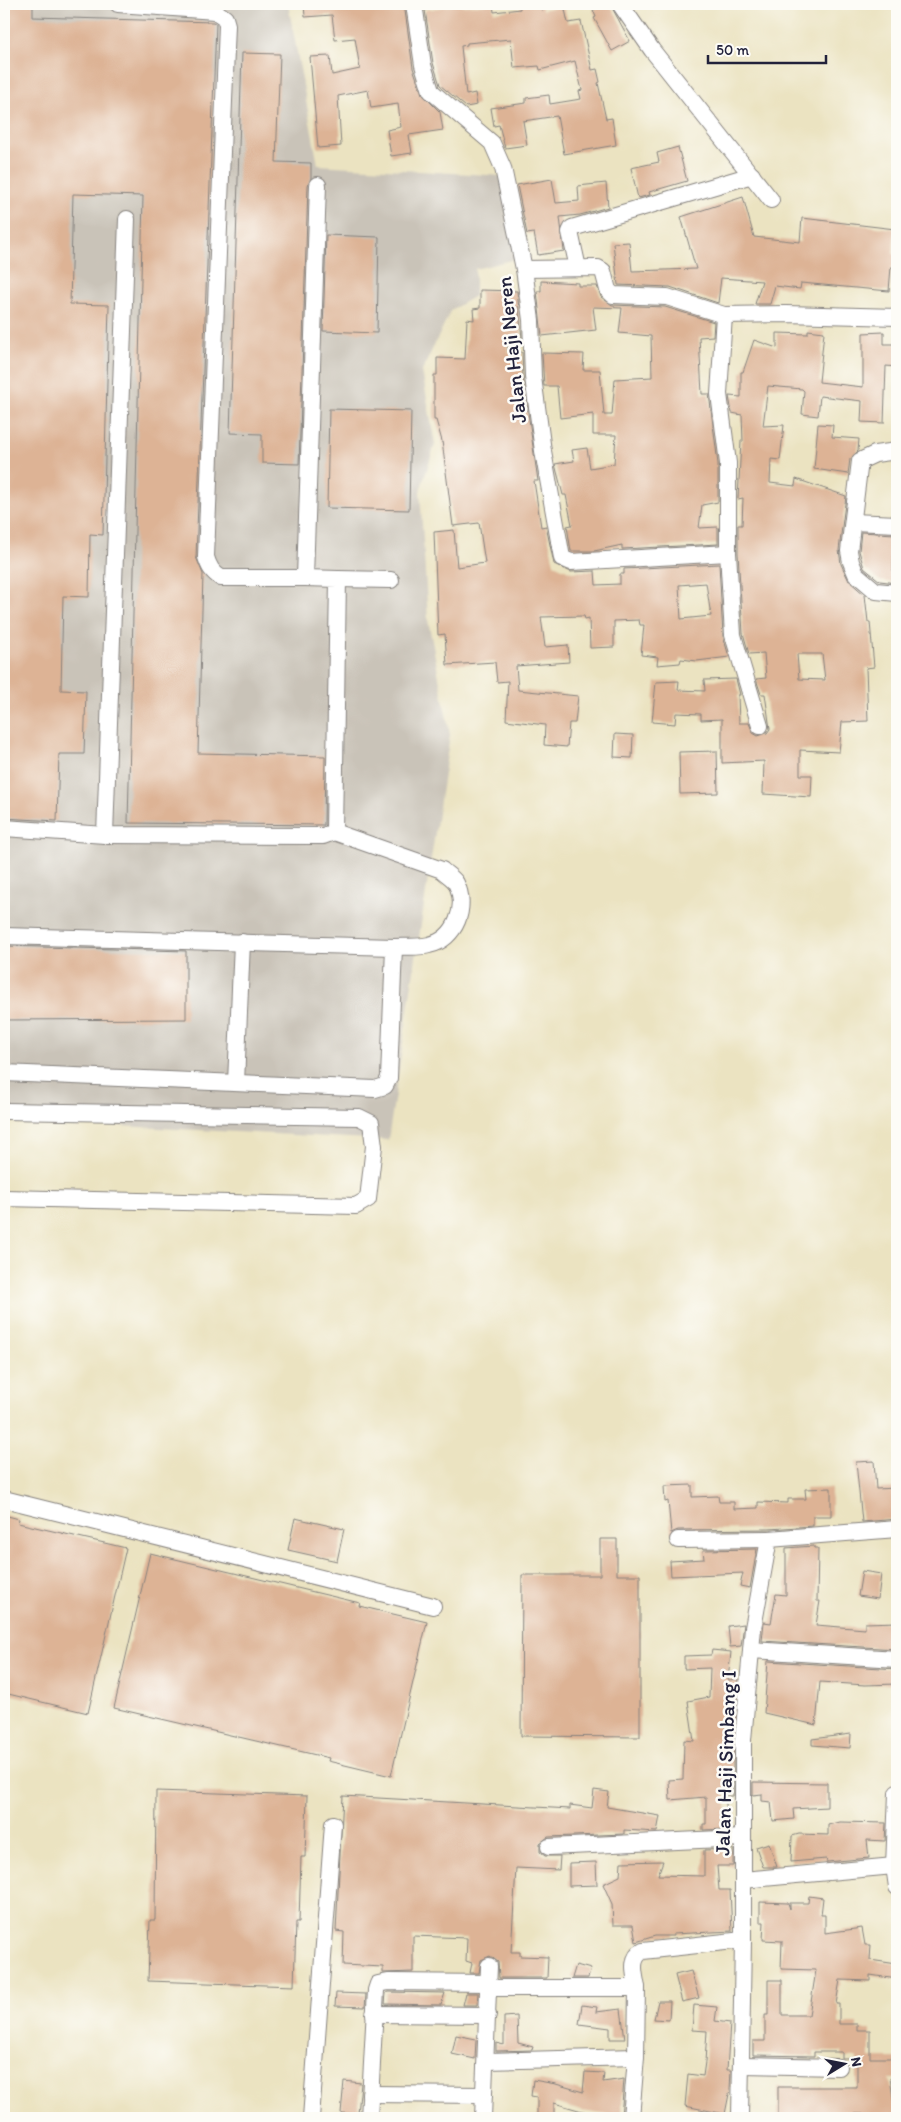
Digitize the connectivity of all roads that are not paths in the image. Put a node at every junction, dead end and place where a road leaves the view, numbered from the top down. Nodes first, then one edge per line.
1 (118, 4) edge
2 (414, 4) edge
3 (620, 4) edge
4 (752, 175) junction
5 (318, 185) dead end
6 (771, 200) dead end
7 (127, 219) dead end
8 (578, 268) junction
9 (524, 269) junction
10 (724, 315) junction
11 (897, 317) edge
12 (897, 452) edge
13 (853, 522) junction
14 (897, 524) edge
15 (728, 553) junction
16 (305, 578) junction
17 (338, 579) junction
18 (391, 580) dead end
19 (897, 593) edge
20 (760, 726) dead end
21 (4, 828) edge
22 (334, 832) junction
23 (105, 835) junction
24 (4, 936) edge
25 (242, 942) junction
26 (394, 947) junction
27 (4, 1073) edge
28 (236, 1083) junction
29 (4, 1111) edge
30 (4, 1198) edge
31 (4, 1499) edge
32 (897, 1529) edge
33 (769, 1539) junction
34 (678, 1540) dead end
35 (433, 1606) dead end
36 (751, 1650) junction
37 (897, 1659) edge
38 (897, 1793) edge
39 (333, 1824) dead end
40 (742, 1838) junction
41 (549, 1847) dead end
42 (894, 1866) junction
43 (743, 1880) junction
44 (897, 1887) edge
45 (743, 1940) junction
46 (489, 1966) dead end
47 (489, 1986) junction
48 (637, 1988) junction
49 (374, 2014) junction
50 (488, 2015) junction
51 (636, 2056) junction
52 (486, 2062) junction
53 (740, 2065) junction
54 (838, 2067) dead end
55 (370, 2094) junction
56 (484, 2095) junction
57 (311, 2118) edge
58 (369, 2118) edge
59 (483, 2118) edge
60 (631, 2118) edge
61 (740, 2118) edge

1 - 16 street
2 - 9 street, Jalan Haji Neren
3 - 4 street
4 - 6 street
4 - 8 street
5 - 16 street
7 - 23 street
8 - 9 street
8 - 10 street
9 - 15 street, Jalan Haji Neren
10 - 11 street
10 - 15 street
12 - 13 street
13 - 14 street
13 - 19 street
15 - 20 street
16 - 17 street
17 - 18 street
17 - 22 street
21 - 23 street
22 - 23 street
22 - 26 street
24 - 25 street
25 - 26 street
25 - 28 street
26 - 28 street
27 - 28 street
29 - 30 street
31 - 35 street
32 - 33 street
33 - 34 street
33 - 36 street, Jalan Haji Simbang I
36 - 37 street
36 - 40 street, Jalan Haji Simbang I
38 - 42 street
39 - 57 street
40 - 41 street
40 - 43 street, Jalan Haji Simbang I
42 - 43 street
42 - 44 street
43 - 45 street, Jalan Haji Simbang I
45 - 48 street
45 - 53 street, Jalan Haji Simbang I
46 - 47 street
47 - 48 street
47 - 49 street
47 - 50 street
48 - 51 street
49 - 50 street
49 - 55 street
50 - 52 street
51 - 52 street
51 - 60 street
52 - 56 street
53 - 54 street
53 - 61 street, Jalan Haji Simbang I
55 - 56 street
55 - 58 street
56 - 59 street

